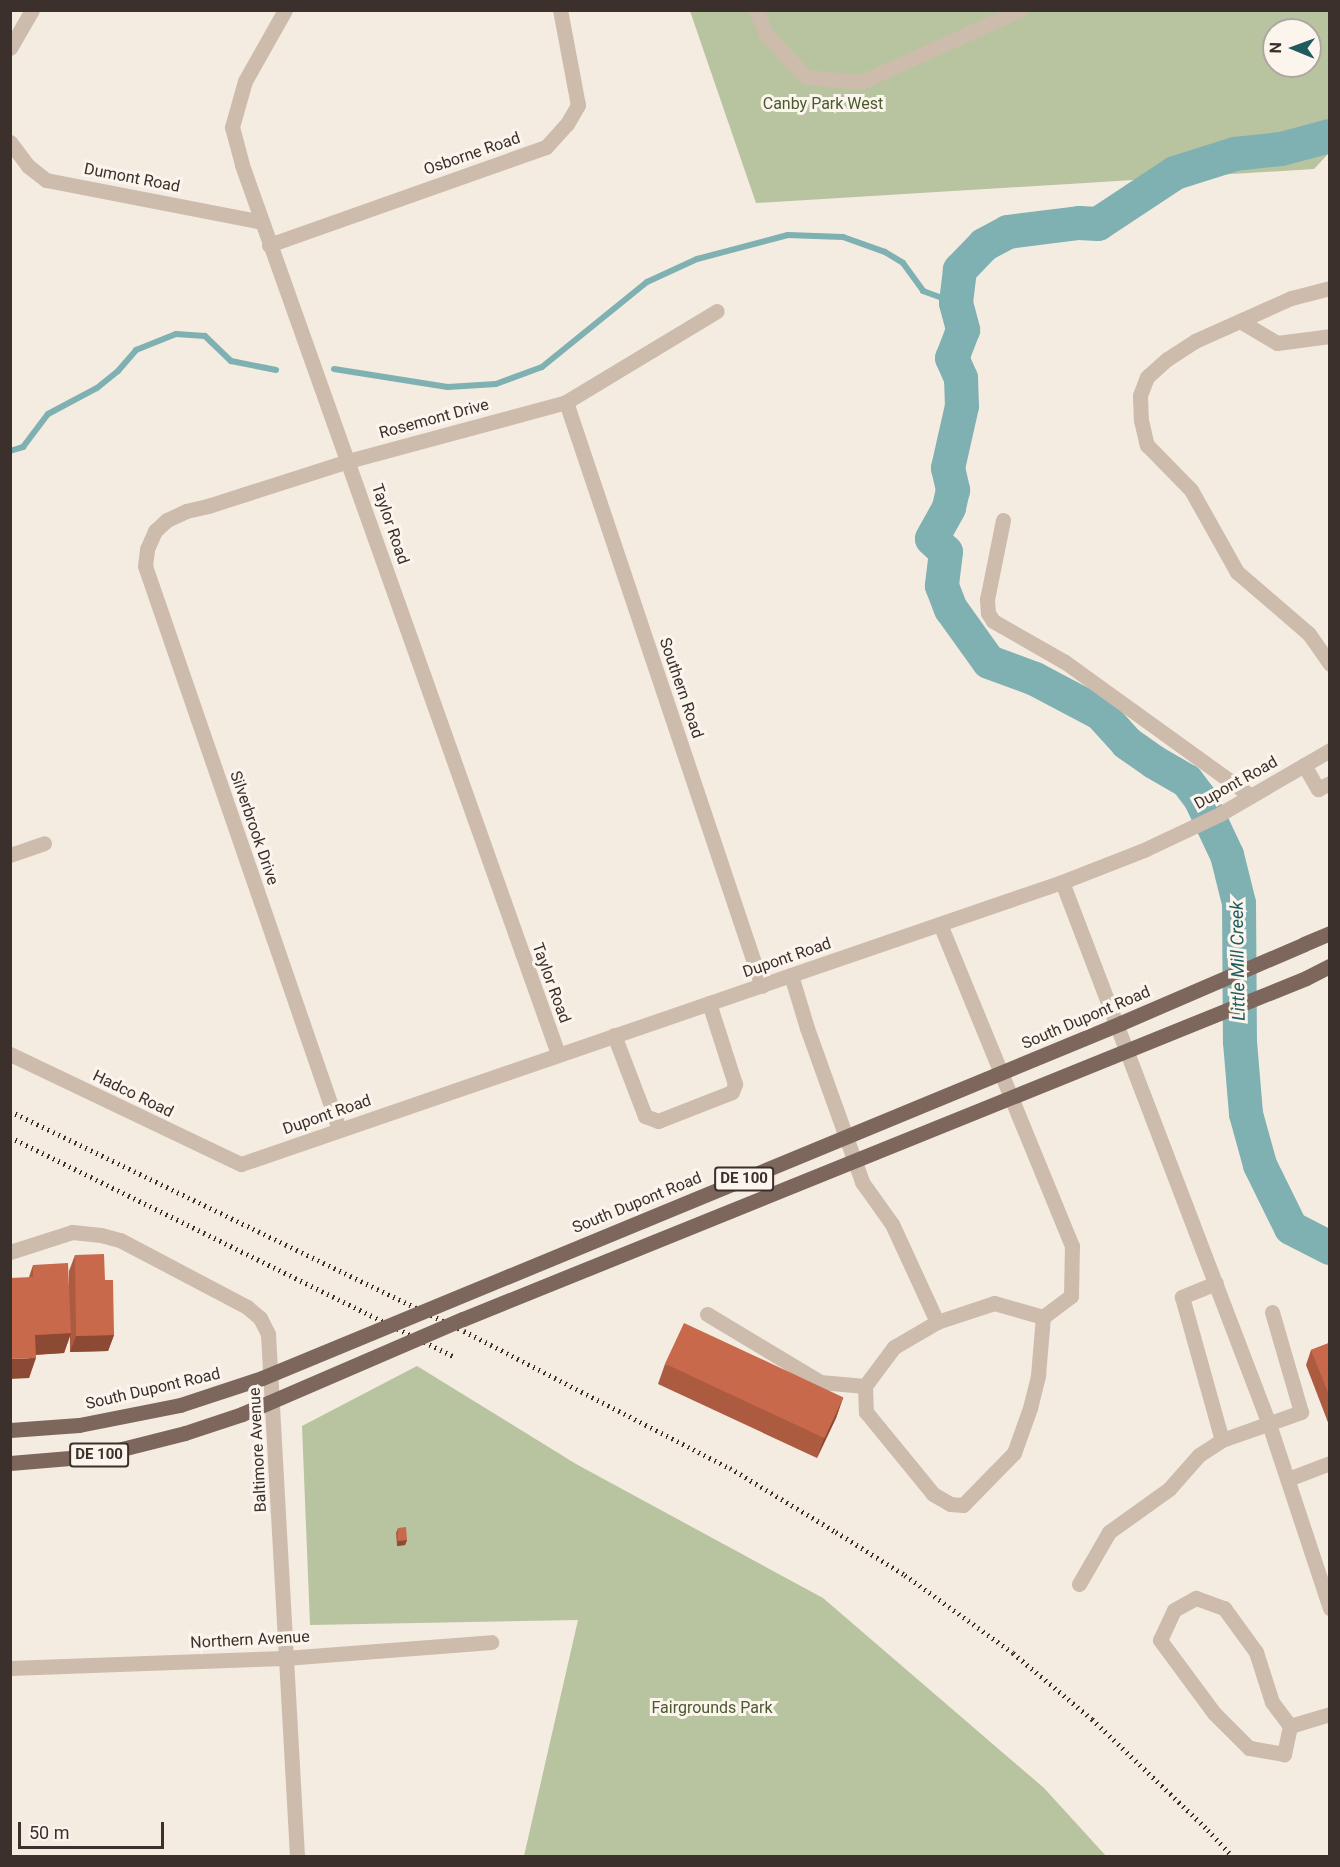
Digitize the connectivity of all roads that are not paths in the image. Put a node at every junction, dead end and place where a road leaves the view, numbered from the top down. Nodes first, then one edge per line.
1 (32, 10) edge
2 (285, 10) edge
3 (560, 10) edge
4 (756, 10) edge
5 (1020, 10) edge
6 (10, 48) edge
7 (10, 142) edge
8 (262, 222) junction
9 (269, 245) junction
10 (1329, 288) edge
11 (717, 311) dead end
12 (1240, 321) junction
13 (1329, 336) edge
14 (566, 402) junction
15 (348, 461) junction
16 (1003, 520) dead end
17 (152, 538) joint
18 (1329, 664) edge
19 (1329, 750) edge
20 (1304, 765) junction
21 (1329, 783) edge
22 (1251, 796) junction
23 (44, 843) dead end
24 (10, 855) edge
25 (1062, 882) junction
26 (941, 926) junction
27 (1329, 933) edge
28 (1329, 966) edge
29 (791, 975) junction
30 (762, 986) junction
31 (709, 1004) junction
32 (614, 1035) junction
33 (10, 1054) edge
34 (558, 1054) junction
35 (339, 1129) junction
36 (241, 1164) joint
37 (10, 1252) edge
38 (1216, 1283) junction
39 (1272, 1312) dead end
40 (707, 1314) dead end
41 (1043, 1317) junction
42 (937, 1322) junction
43 (865, 1386) junction
44 (1269, 1424) junction
45 (10, 1430) edge
46 (1222, 1440) junction
47 (10, 1462) edge
48 (1329, 1464) edge
49 (1288, 1479) junction
50 (1079, 1584) dead end
51 (1329, 1608) edge
52 (491, 1642) dead end
53 (285, 1658) junction
54 (10, 1668) edge
55 (1329, 1714) edge
56 (1290, 1726) junction
57 (297, 1857) edge

1 - 6 street
2 - 8 street, Taylor Road
3 - 9 street, Osborne Road
4 - 5 street
7 - 8 street, Dumont Road
8 - 9 street, Taylor Road
9 - 15 street, Taylor Road
10 - 12 street
11 - 14 street, Rosemont Drive
12 - 13 street
12 - 18 street
14 - 15 street, Rosemont Drive
14 - 30 street, Southern Road
15 - 17 street, Rosemont Drive
15 - 34 street, Taylor Road
16 - 22 street
17 - 35 street, Silverbrook Drive
19 - 20 street, Dupont Road
20 - 21 street
20 - 22 street, Dupont Road
22 - 25 street, Dupont Road
23 - 24 street
25 - 26 street, Dupont Road
25 - 38 street
26 - 29 street, Dupont Road
26 - 41 street
27 - 45 main road, South Dupont Road / DE 100, bridge
28 - 47 main road, DE 100, bridge
29 - 30 street, Dupont Road
29 - 42 street
30 - 31 street, Dupont Road
31 - 32 street, Dupont Road
31 - 32 street
32 - 34 street, Dupont Road
33 - 36 street, Hadco Road
34 - 35 street, Dupont Road
35 - 36 street, Dupont Road
37 - 53 street, Baltimore Avenue
38 - 44 street
38 - 46 street
39 - 44 street
40 - 43 street
41 - 42 street
41 - 43 street
42 - 43 street
44 - 46 street
44 - 49 street
46 - 50 street
48 - 49 street
49 - 51 street
52 - 53 street, Northern Avenue
53 - 54 street, Northern Avenue
53 - 57 street, Baltimore Avenue
55 - 56 street
56 - 56 street

